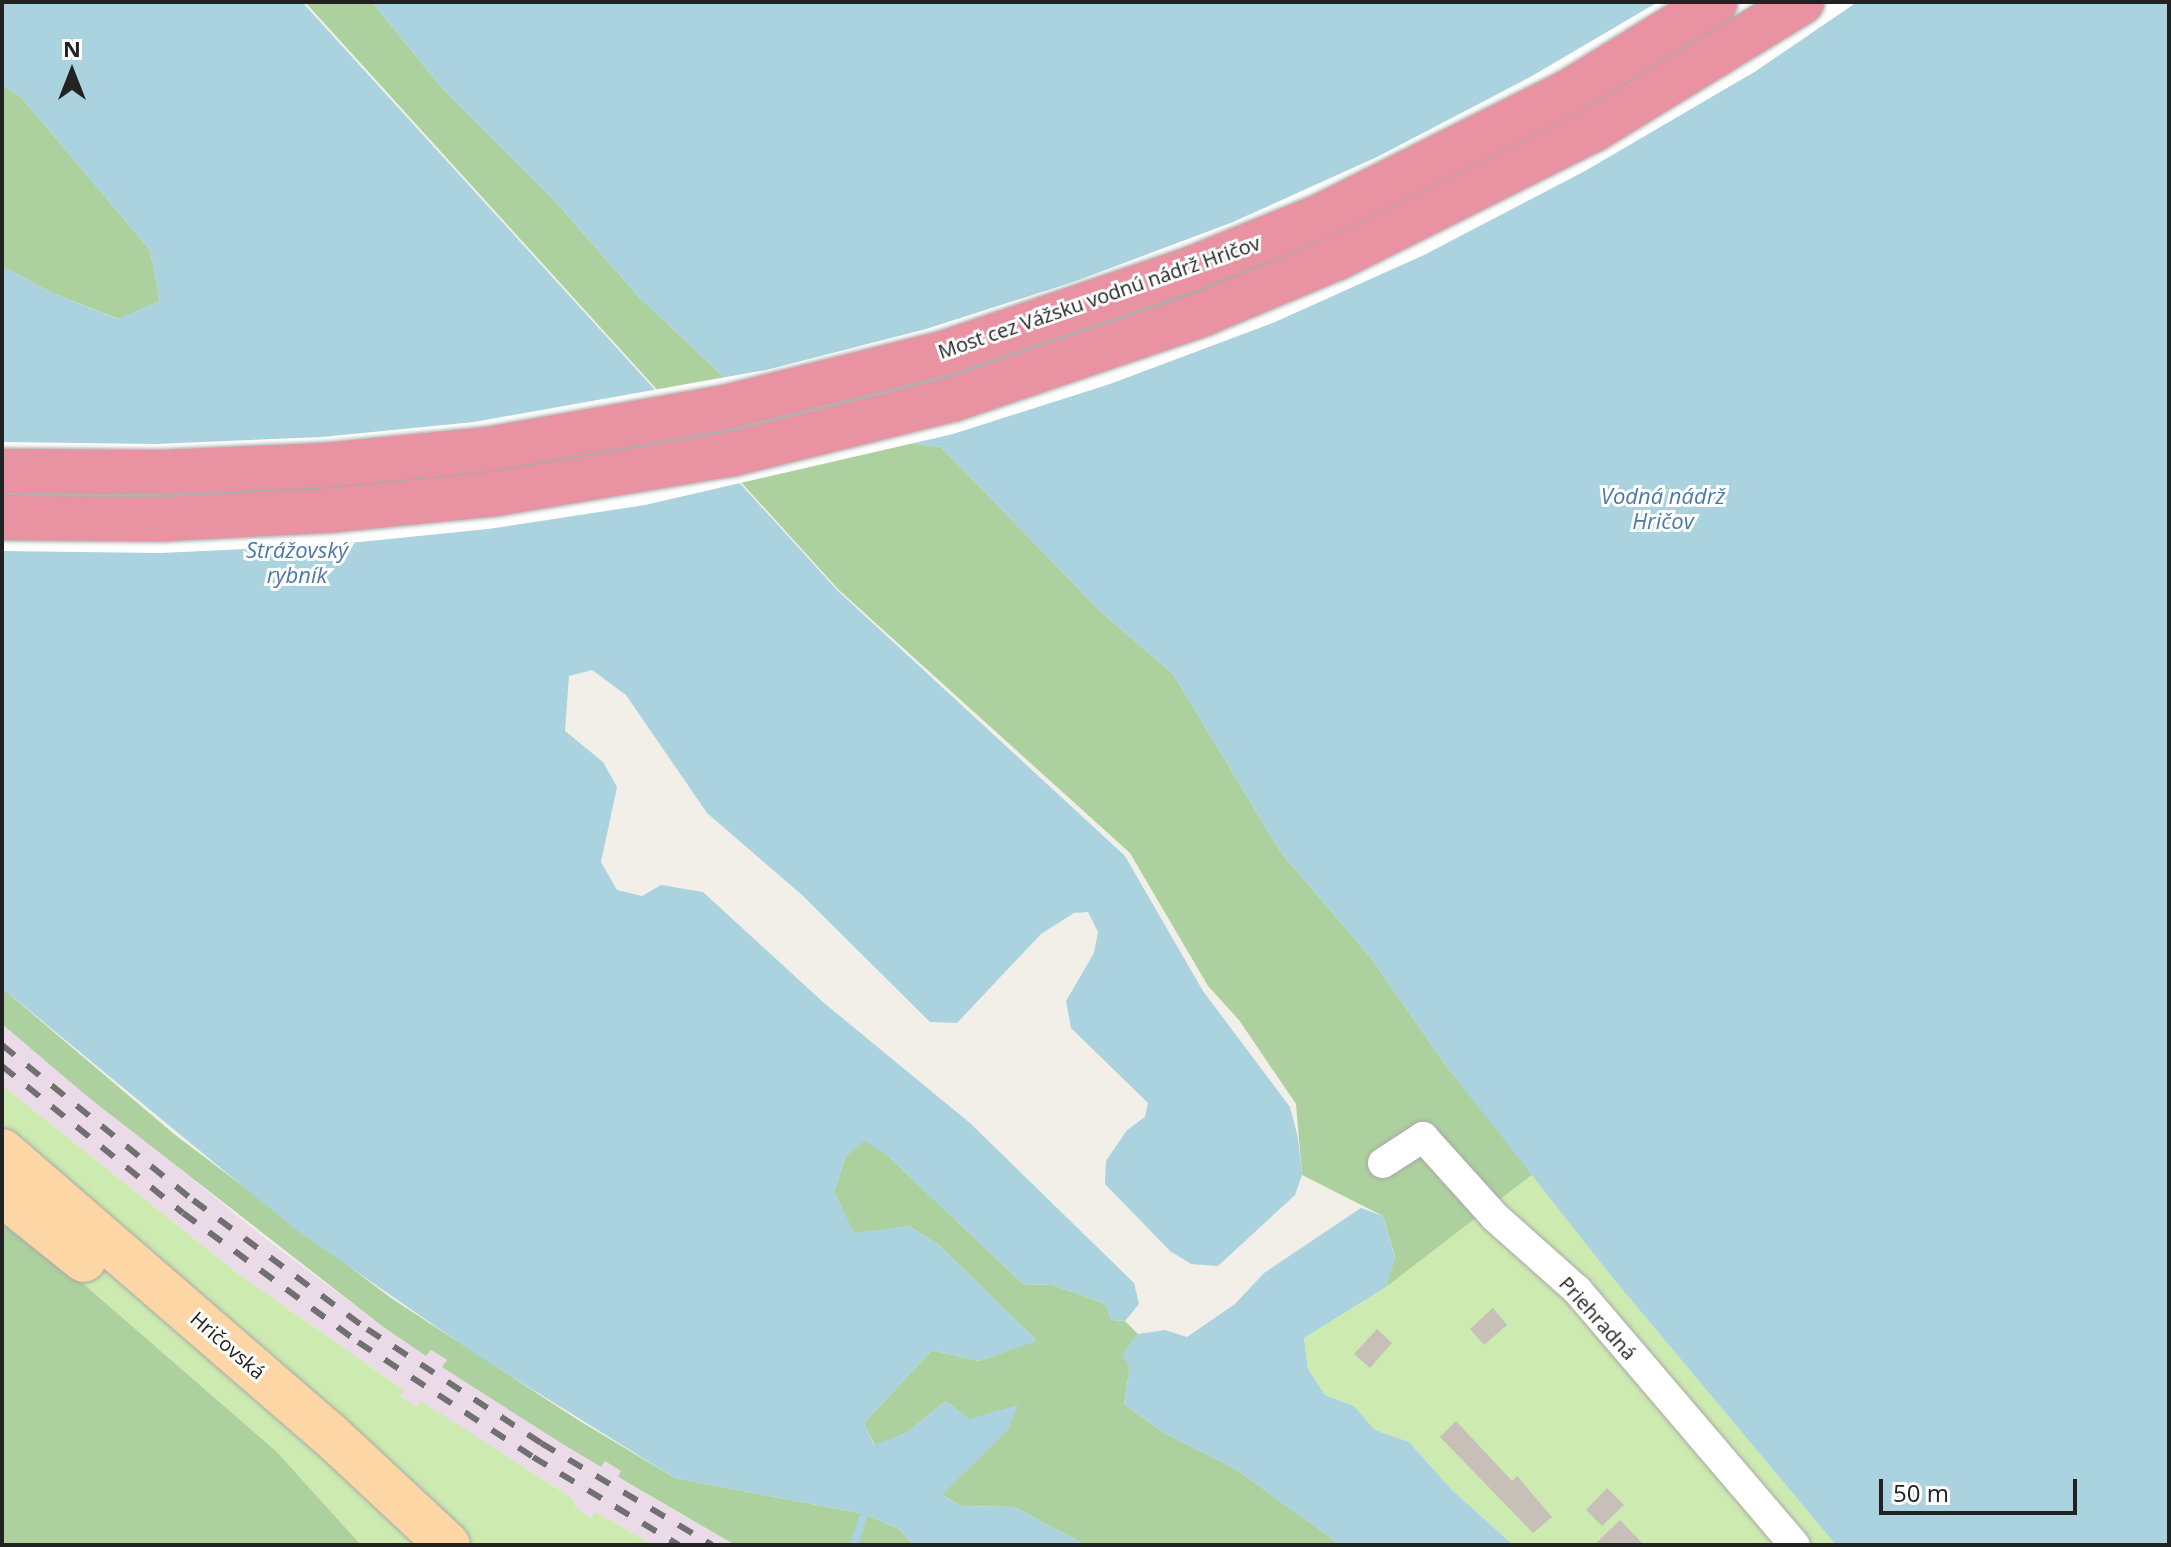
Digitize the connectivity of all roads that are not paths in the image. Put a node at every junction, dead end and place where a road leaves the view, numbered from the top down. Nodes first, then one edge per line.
1 (1715, 2) edge
2 (1802, 2) edge
3 (2, 471) edge
4 (2, 518) edge
5 (2, 1151) edge
6 (1383, 1163) dead end
7 (2, 1194) edge
8 (405, 1545) edge
9 (448, 1545) edge
10 (1795, 1545) edge

1 - 3 highway, Most cez Vážsku vodnú nádrž Hričov
2 - 4 highway
5 - 9 main road, Hričovská
6 - 10 street, Priehradná
7 - 8 main road, Hričovská

